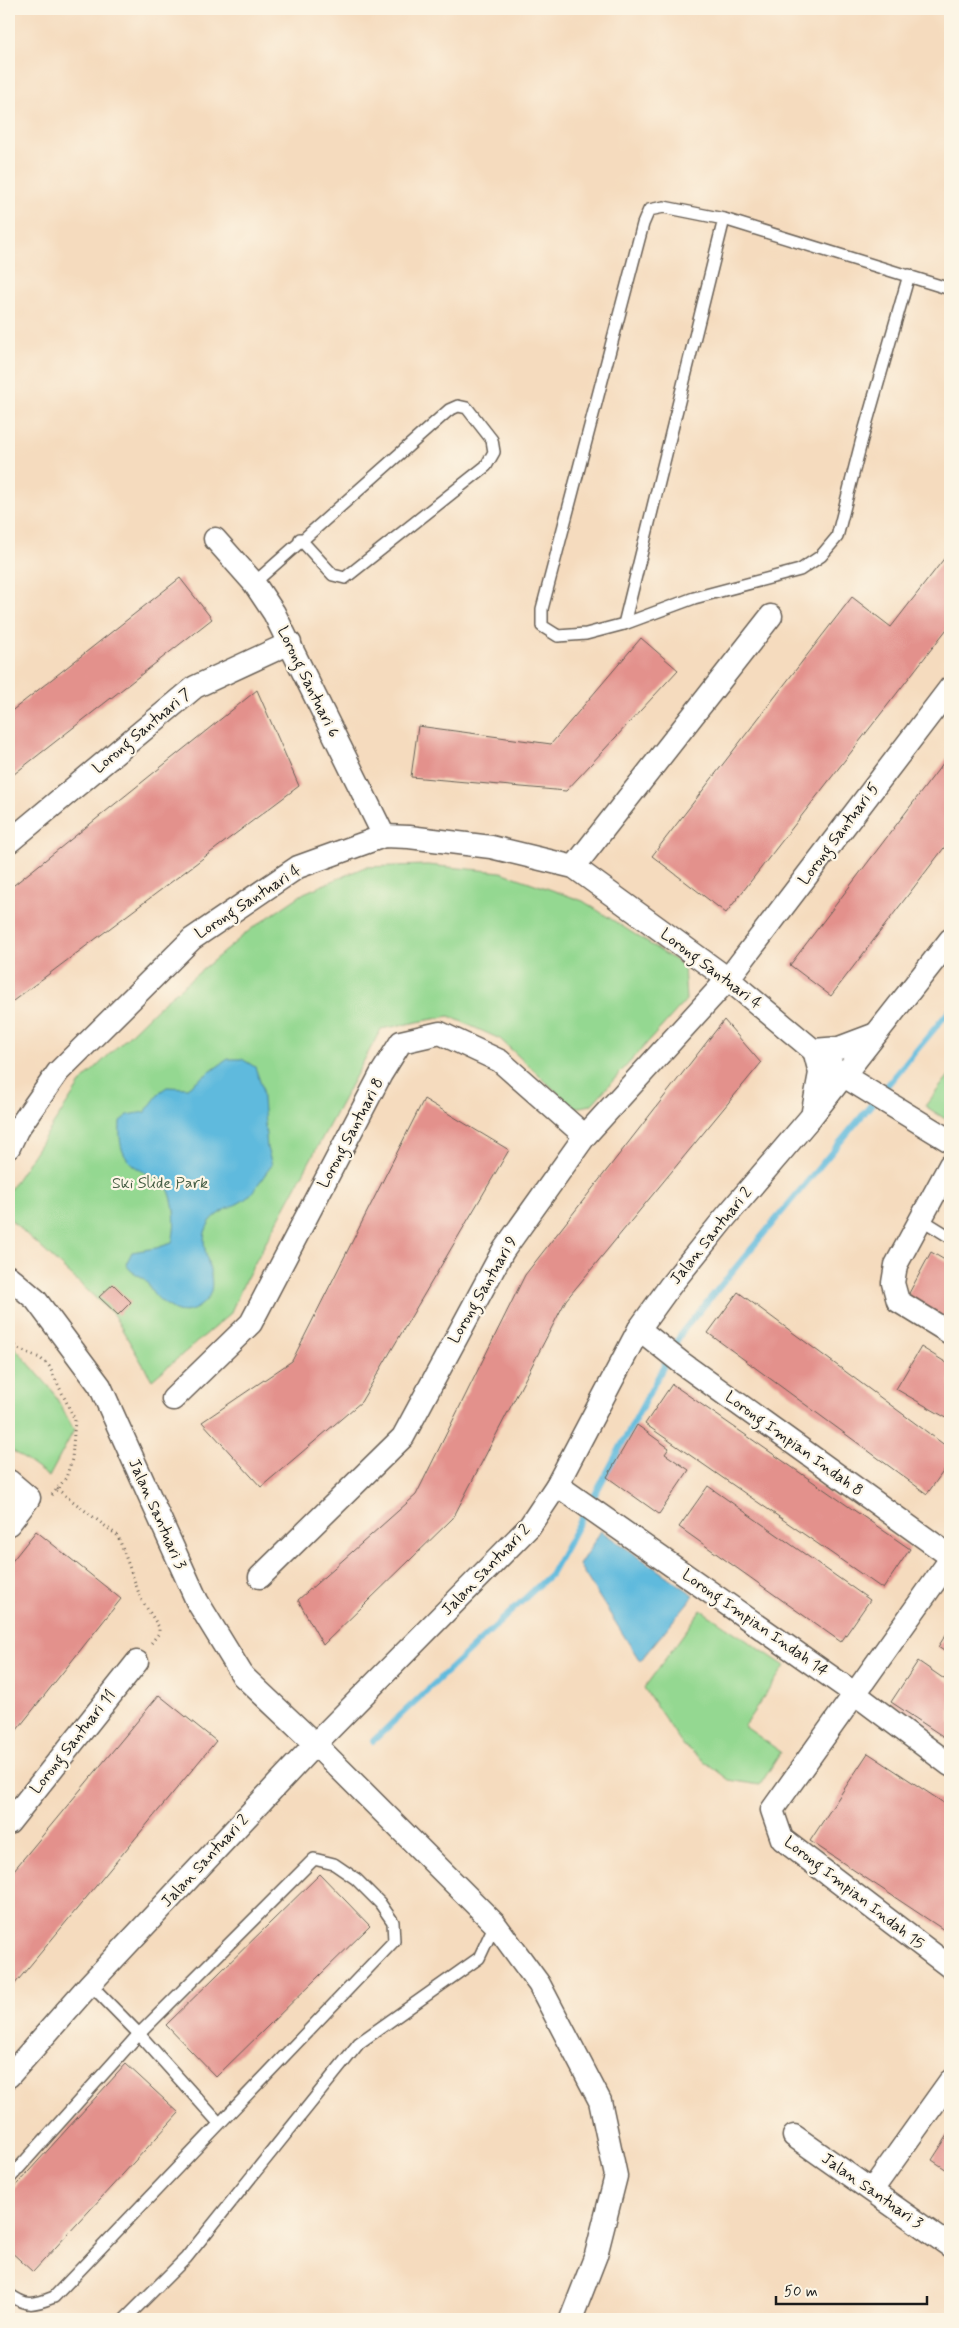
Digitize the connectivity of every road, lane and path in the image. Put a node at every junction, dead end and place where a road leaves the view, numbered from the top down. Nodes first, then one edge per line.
1 (724, 219) junction
2 (909, 275) junction
3 (950, 288) edge
4 (215, 539) dead end
5 (300, 539) junction
6 (254, 583) junction
7 (771, 616) dead end
8 (624, 624) junction
9 (290, 643) junction
10 (950, 688) edge
11 (384, 836) junction
12 (9, 842) edge
13 (574, 867) junction
14 (950, 940) edge
15 (728, 979) junction
16 (877, 1033) junction
17 (814, 1050) junction
18 (844, 1076) junction
19 (812, 1115) junction
20 (585, 1136) junction
21 (950, 1141) edge
22 (9, 1147) edge
23 (950, 1165) edge
24 (921, 1219) junction
25 (950, 1237) edge
26 (9, 1277) edge
27 (950, 1333) edge
28 (646, 1334) junction
29 (9, 1338) edge
30 (173, 1399) dead end
31 (9, 1482) edge
32 (57, 1488) junction
33 (564, 1489) junction
34 (29, 1498) junction
35 (9, 1524) edge
36 (950, 1558) edge
37 (260, 1577) dead end
38 (137, 1662) joint
39 (854, 1693) junction
40 (315, 1744) junction
41 (950, 1765) edge
42 (9, 1823) edge
43 (495, 1924) junction
44 (950, 1967) edge
45 (90, 1984) junction
46 (139, 2034) junction
47 (9, 2076) edge
48 (950, 2081) edge
49 (219, 2123) junction
50 (794, 2136) dead end
51 (9, 2179) edge
52 (872, 2190) junction
53 (950, 2246) edge
54 (9, 2294) edge
55 (125, 2319) edge
56 (571, 2319) edge

1 - 2 lane
1 - 8 lane
1 - 8 lane
2 - 3 lane
2 - 8 lane
4 - 6 street, Lorong Santuari 6
5 - 5 lane
5 - 6 lane
6 - 9 street, Lorong Santuari 6
7 - 13 street
9 - 11 street, Lorong Santuari 6
9 - 12 street, Lorong Santuari 7
10 - 15 street, Lorong Santuari 5
11 - 13 street, Lorong Santuari 4
11 - 22 street, Lorong Santuari 4
13 - 15 street, Lorong Santuari 4
14 - 16 street, Jalan Santuari 2
15 - 17 street, Lorong Santuari 4
15 - 20 street, Lorong Santuari 9
16 - 17 street
16 - 18 street, Jalan Santuari 2
17 - 18 street, Lorong Santuari 4
17 - 19 street
18 - 19 street, Jalan Santuari 2
18 - 21 street, Lorong Santuari 4
19 - 28 street, Jalan Santuari 2
20 - 30 street, Lorong Santuari 8
20 - 37 street, Lorong Santuari 9
23 - 24 street
24 - 25 lane
24 - 27 street
26 - 40 street, Jalan Santuari 3
28 - 33 street, Jalan Santuari 2
28 - 36 street, Lorong Impian Indah 8
29 - 32 path
31 - 34 street
32 - 34 path
32 - 38 path
33 - 39 street, Lorong Impian Indah 14
33 - 40 street, Jalan Santuari 2
34 - 35 street
36 - 39 street
38 - 42 street, Lorong Santuari 11
39 - 41 street, Lorong Impian Indah 14
39 - 44 street, Lorong Impian Indah 15
40 - 43 street, Jalan Santuari 3
40 - 45 street, Jalan Santuari 2
43 - 55 lane
43 - 56 street, Jalan Santuari 3
45 - 46 lane
45 - 47 street, Jalan Santuari 2
46 - 49 lane
46 - 49 lane
46 - 51 lane
48 - 52 street
49 - 54 lane
50 - 52 street, Jalan Santuari 3
52 - 53 street, Jalan Santuari 3

